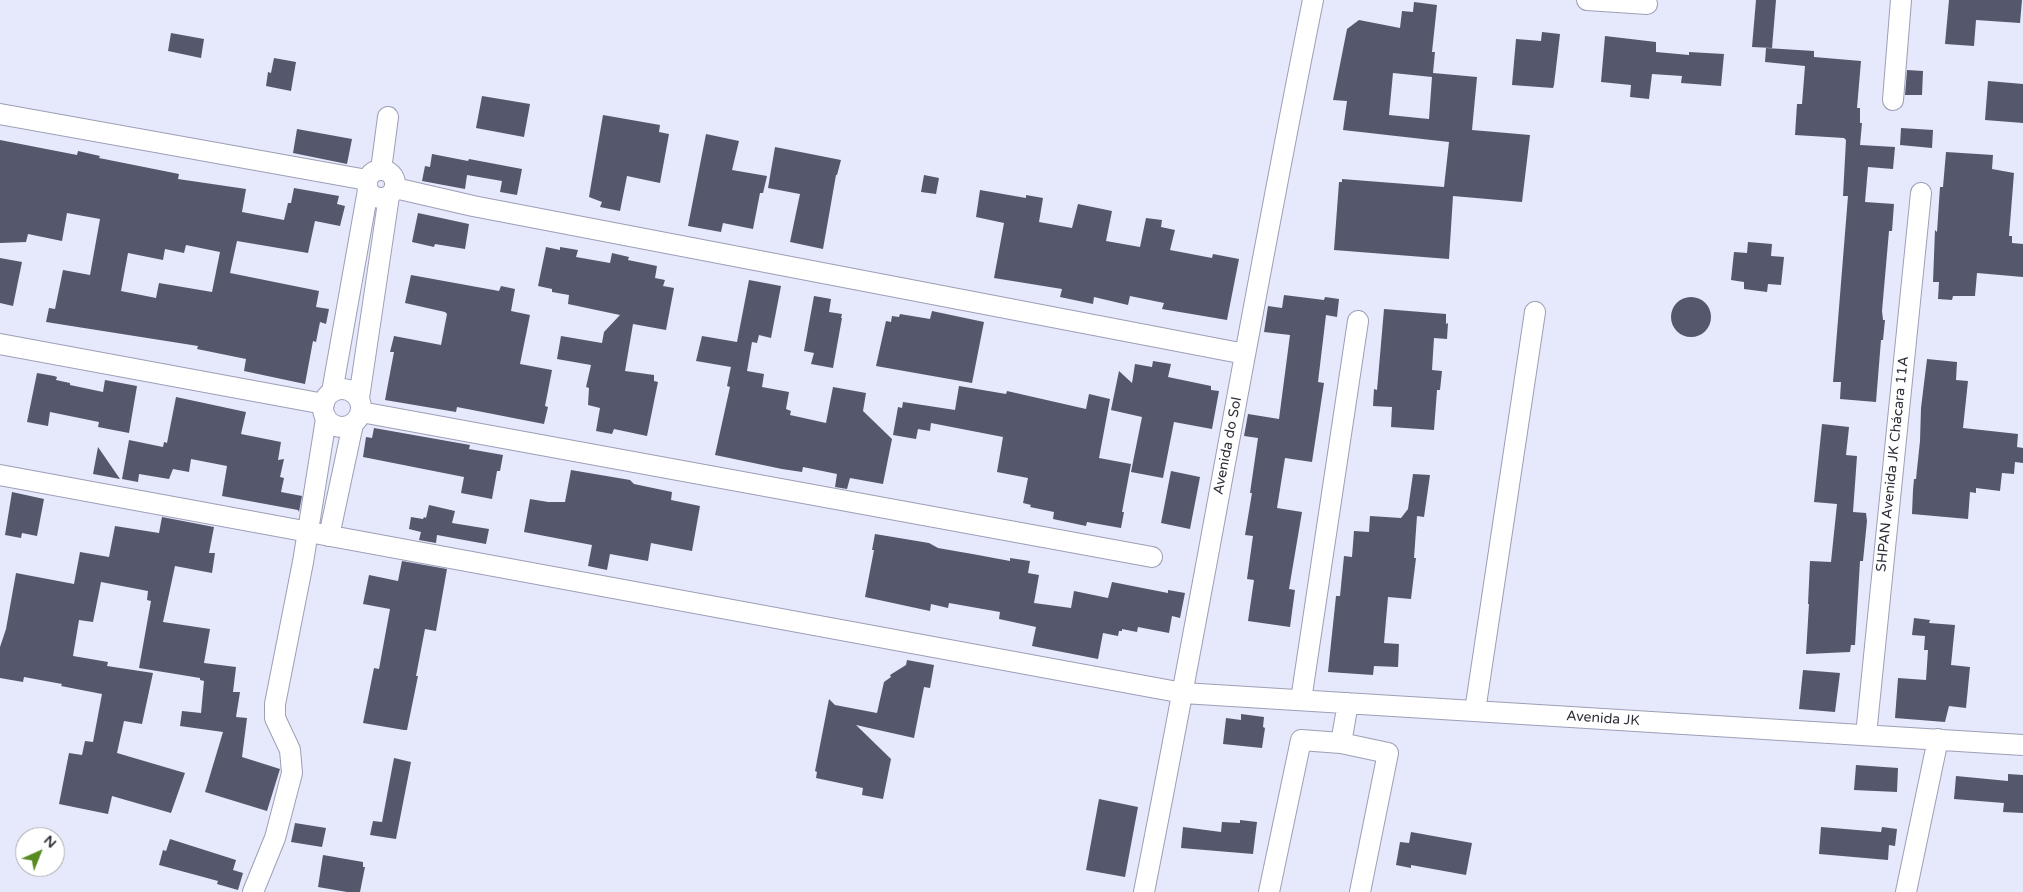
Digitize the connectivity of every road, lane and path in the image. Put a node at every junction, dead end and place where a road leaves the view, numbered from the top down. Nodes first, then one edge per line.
1 (1313, 0) edge
2 (1587, 0) edge
3 (1902, 0) edge
4 (1647, 4) dead end
5 (1893, 100) dead end
6 (0, 114) edge
7 (388, 118) dead end
8 (372, 180) junction
9 (392, 192) junction
10 (1921, 193) dead end
11 (1535, 312) dead end
12 (1358, 321) dead end
13 (0, 344) edge
14 (1245, 354) junction
15 (327, 405) junction
16 (358, 412) junction
17 (318, 473) junction
18 (0, 476) edge
19 (342, 476) junction
20 (308, 532) junction
21 (329, 536) junction
22 (1152, 557) dead end
23 (1183, 693) junction
24 (1301, 700) junction
25 (1348, 703) junction
26 (1475, 711) junction
27 (1866, 735) junction
28 (1938, 739) junction
29 (1341, 743) junction
30 (2023, 744) edge
31 (254, 892) edge
32 (1144, 892) edge
33 (1269, 892) edge
34 (1360, 892) edge
35 (1906, 892) edge

1 - 14 street, Avenida do Sol
2 - 4 street
3 - 5 street
6 - 8 street
7 - 8 street
8 - 9 street
8 - 15 street
9 - 14 street
9 - 16 street
10 - 27 street, SHPAN Avenida JK Chácara 11A
11 - 26 street
12 - 24 street
13 - 15 street
14 - 23 street, Avenida do Sol
15 - 16 street
15 - 16 street
15 - 17 street
16 - 19 street
16 - 22 street
17 - 19 street
17 - 20 street
18 - 20 street, Avenida JK
19 - 21 street
20 - 21 street, Avenida JK
20 - 31 street
21 - 23 street, Avenida JK
23 - 24 street, Avenida JK
23 - 32 street, Avenida do Sol
24 - 25 street, Avenida JK
25 - 26 street, Avenida JK
25 - 29 street
26 - 27 street, Avenida JK
27 - 28 street, Avenida JK
28 - 30 street, Avenida JK
28 - 35 street
29 - 33 street
29 - 34 street

